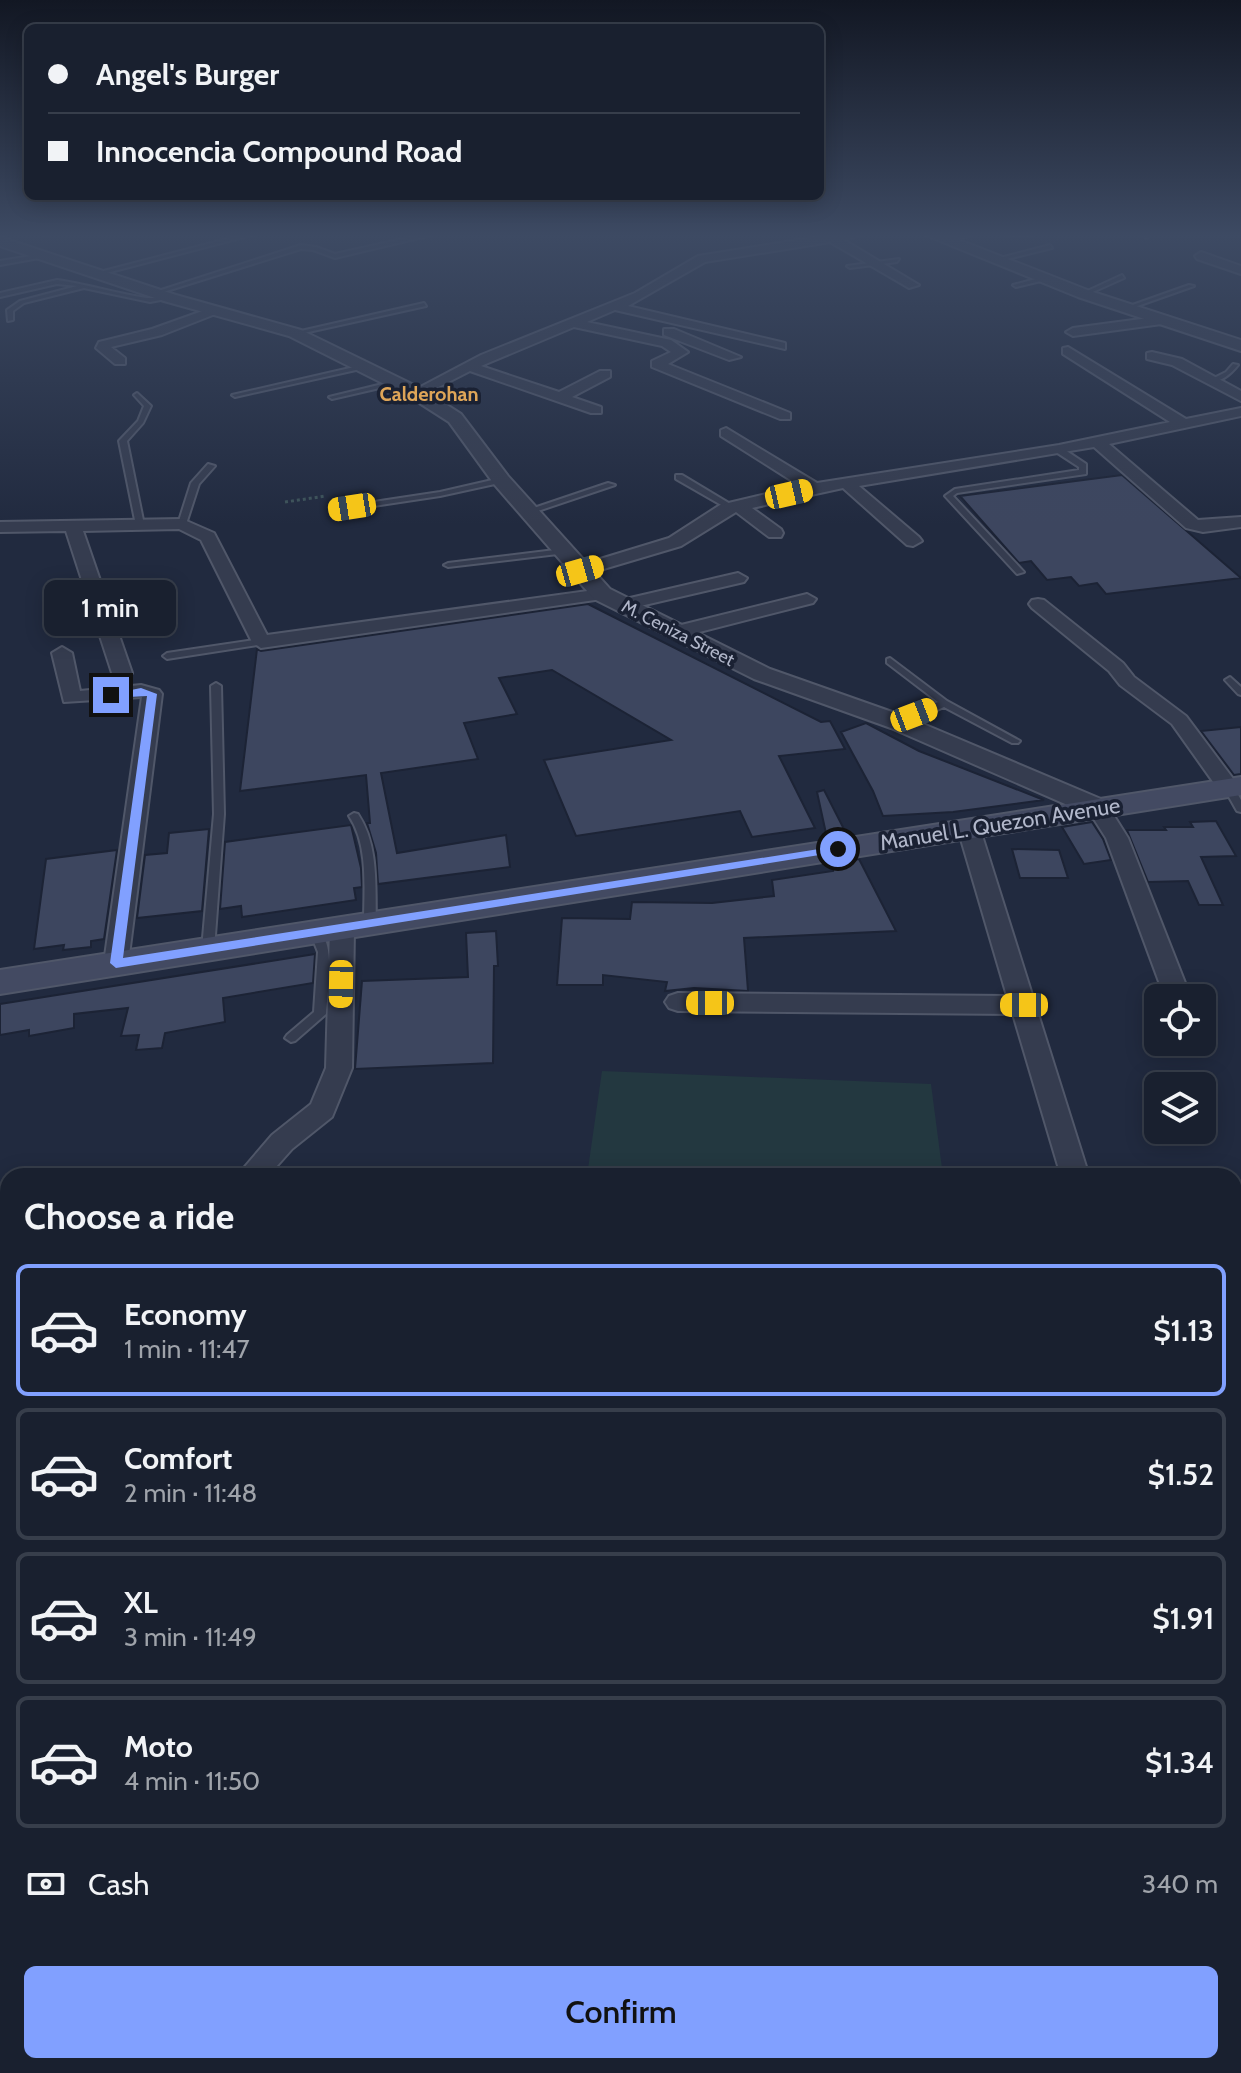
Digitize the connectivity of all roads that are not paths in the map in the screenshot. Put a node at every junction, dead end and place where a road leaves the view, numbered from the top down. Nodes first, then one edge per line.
1 (161, 331) edge
2 (287, 331) edge
3 (305, 331) edge
4 (555, 331) edge
5 (610, 331) edge
6 (661, 331) edge
7 (716, 331) edge
8 (1083, 331) edge
9 (1196, 331) edge
10 (1073, 332) dead end
11 (295, 333) junction
12 (780, 346) dead end
13 (1241, 346) edge
14 (1068, 351) dead end
15 (1152, 356) dead end
16 (734, 357) dead end
17 (120, 361) dead end
18 (1235, 365) dead end
19 (468, 366) junction
20 (363, 367) junction
21 (605, 374) dead end
22 (1212, 381) junction
23 (1118, 383) junction
24 (1148, 383) dead end
25 (406, 388) junction
26 (137, 395) dead end
27 (235, 395) dead end
28 (332, 397) dead end
29 (561, 397) junction
30 (1241, 397) edge
31 (596, 410) dead end
32 (1241, 412) edge
33 (785, 416) dead end
34 (1183, 424) junction
35 (726, 433) dead end
36 (1097, 442) junction
37 (1059, 450) junction
38 (211, 466) dead end
39 (679, 477) dead end
40 (501, 480) junction
41 (845, 482) junction
42 (611, 485) dead end
43 (814, 488) junction
44 (736, 507) junction
45 (334, 510) dead end
46 (529, 511) junction
47 (1241, 522) edge
48 (182, 524) junction
49 (0, 525) edge
50 (140, 525) junction
51 (73, 526) junction
52 (775, 533) dead end
53 (913, 541) dead end
54 (563, 551) junction
55 (448, 565) dead end
56 (580, 571) junction
57 (1020, 572) dead end
58 (738, 578) dead end
59 (602, 594) junction
60 (807, 599) dead end
61 (1038, 604) dead end
62 (623, 605) junction
63 (676, 632) junction
64 (261, 642) junction
65 (62, 653) dead end
66 (167, 656) dead end
67 (890, 661) dead end
68 (122, 673) dead end
69 (1230, 680) dead end
70 (216, 686) dead end
71 (1241, 692) edge
72 (944, 703) junction
73 (900, 723) junction
74 (1015, 741) dead end
75 (1237, 794) edge
76 (1098, 808) junction
77 (354, 816) dead end
78 (969, 829) junction
79 (343, 928) junction
80 (208, 949) junction
81 (116, 963) junction
82 (0, 982) edge
83 (1173, 984) edge
84 (678, 1002) dead end
85 (1024, 1005) junction
86 (291, 1038) dead end
87 (258, 1168) edge
88 (1073, 1168) edge

1 - 17 street
2 - 11 street, M. Ceniza Street
3 - 11 lane
4 - 19 street
5 - 33 street
6 - 16 street
7 - 12 street
8 - 10 street
9 - 13 street
11 - 20 street, M. Ceniza Street
14 - 23 street
15 - 22 street
18 - 22 lane
19 - 25 street
19 - 29 street
20 - 25 street, M. Ceniza Street
20 - 27 lane
21 - 29 street
22 - 30 street
23 - 24 street
23 - 34 street
25 - 28 lane
25 - 40 street, M. Ceniza Street
26 - 50 lane
29 - 31 street
32 - 34 street
34 - 36 street
35 - 43 street
36 - 37 street
36 - 47 street
37 - 41 street
37 - 57 lane
38 - 48 lane
39 - 44 lane
40 - 45 lane
40 - 46 street, M. Ceniza Street
41 - 43 street
41 - 53 street
42 - 46 lane
43 - 44 street
44 - 52 street
44 - 56 street
46 - 54 street, M. Ceniza Street
48 - 50 street
48 - 64 street
49 - 51 street
50 - 51 street
51 - 68 street
54 - 55 lane
54 - 56 street, M. Ceniza Street
56 - 59 street, M. Ceniza Street
58 - 62 street
59 - 62 street, M. Ceniza Street
59 - 64 street
60 - 63 street
61 - 75 street
62 - 63 street, M. Ceniza Street
63 - 73 street, M. Ceniza Street
64 - 66 lane
65 - 81 street
67 - 72 lane
69 - 71 lane
70 - 80 lane
72 - 73 lane
72 - 74 lane
73 - 76 street, M. Ceniza Street
75 - 76 main road, Manuel L. Quezon Avenue
76 - 78 main road, Manuel L. Quezon Avenue
76 - 83 street
77 - 79 lane
78 - 79 main road, Manuel L. Quezon Avenue
78 - 85 street
79 - 80 main road, Manuel L. Quezon Avenue
79 - 86 lane
79 - 87 street
80 - 81 main road, Manuel L. Quezon Avenue
81 - 82 main road, Manuel L. Quezon Avenue
84 - 85 street
85 - 88 street

